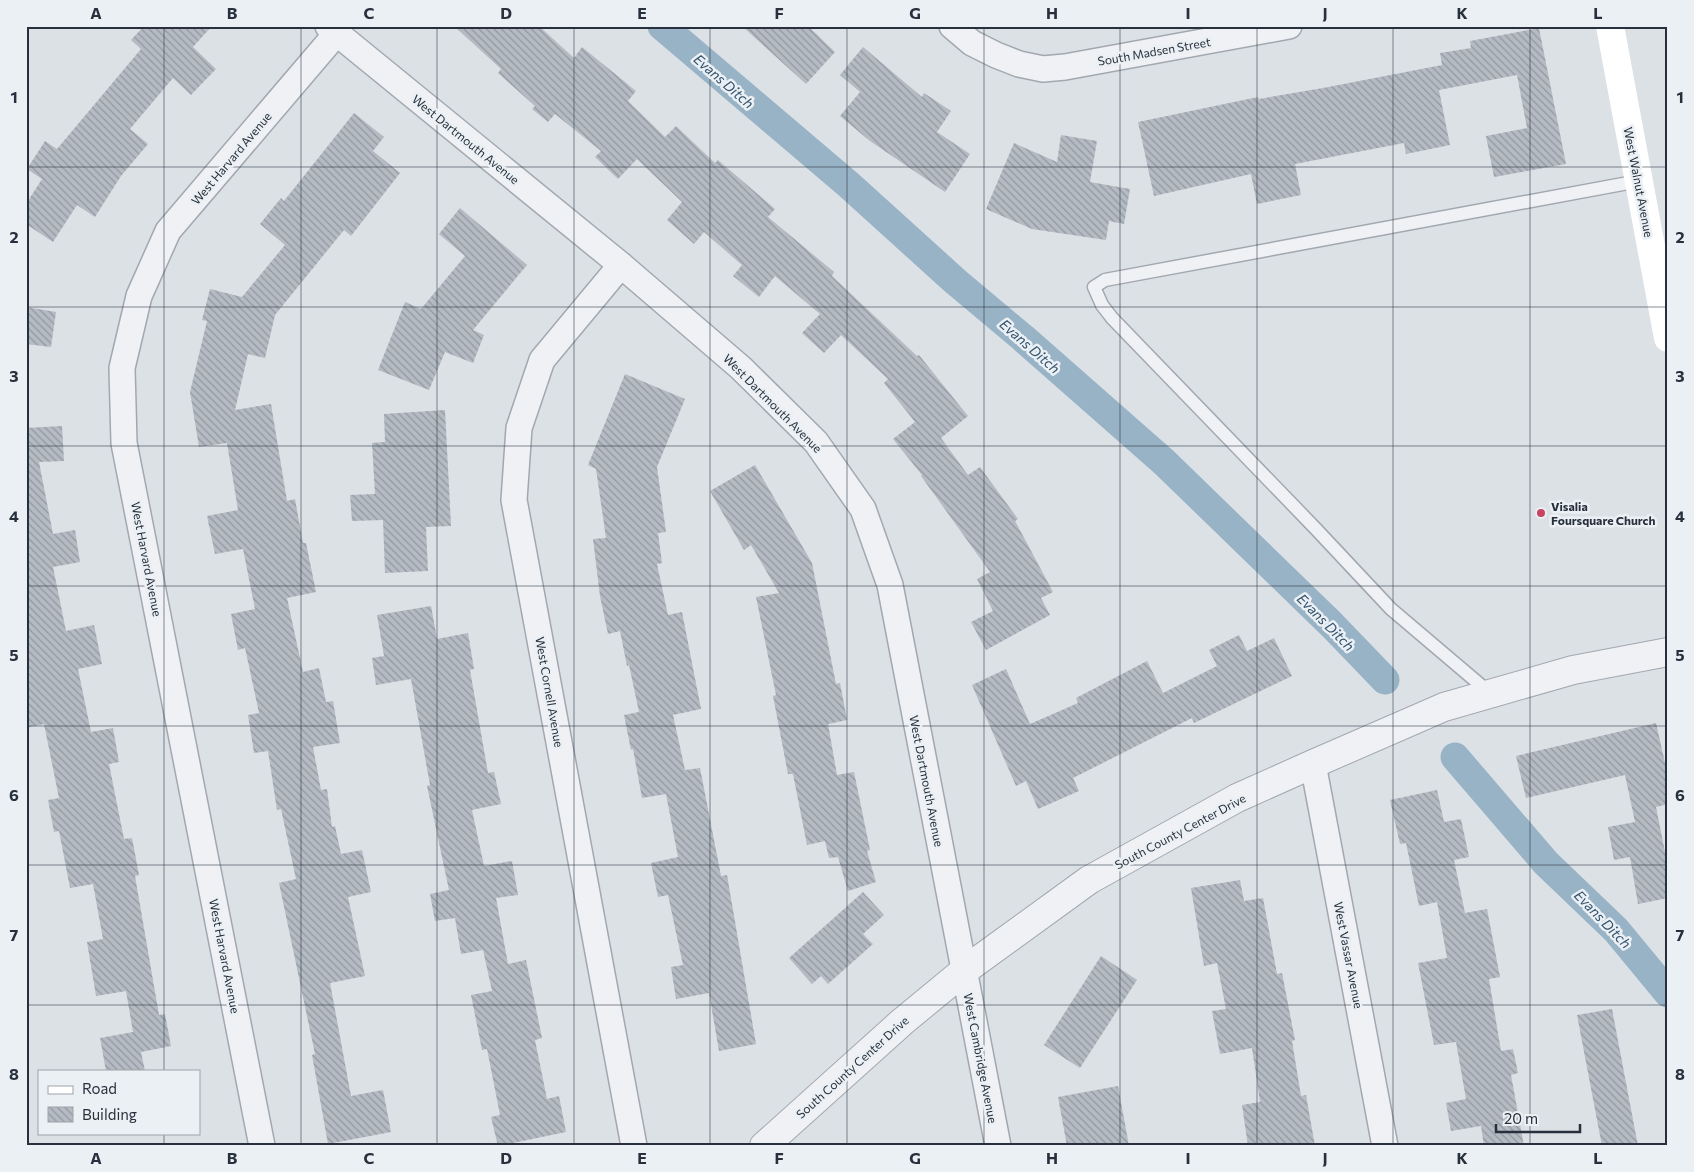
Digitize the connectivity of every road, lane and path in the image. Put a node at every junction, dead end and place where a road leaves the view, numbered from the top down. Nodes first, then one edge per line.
1 (952, 26) edge
2 (1289, 26) edge
3 (1610, 26) edge
4 (332, 30) edge
5 (1639, 181) junction
6 (621, 265) junction
7 (1668, 338) edge
8 (1668, 652) edge
9 (1490, 693) junction
10 (1313, 764) junction
11 (965, 970) junction
12 (262, 1146) edge
13 (634, 1146) edge
14 (764, 1146) edge
15 (998, 1146) edge
16 (1385, 1146) edge

1 - 2 street, South Madsen Street
3 - 5 main road, West Walnut Avenue
4 - 6 street, West Dartmouth Avenue
4 - 12 street, West Harvard Avenue
5 - 7 main road, West Walnut Avenue
5 - 9 lane
6 - 11 street, West Dartmouth Avenue
6 - 13 street, West Cornell Avenue
8 - 9 street, South County Center Drive
9 - 10 street, South County Center Drive
10 - 11 street, South County Center Drive
10 - 16 street, West Vassar Avenue
11 - 14 street, South County Center Drive
11 - 15 street, West Cambridge Avenue

